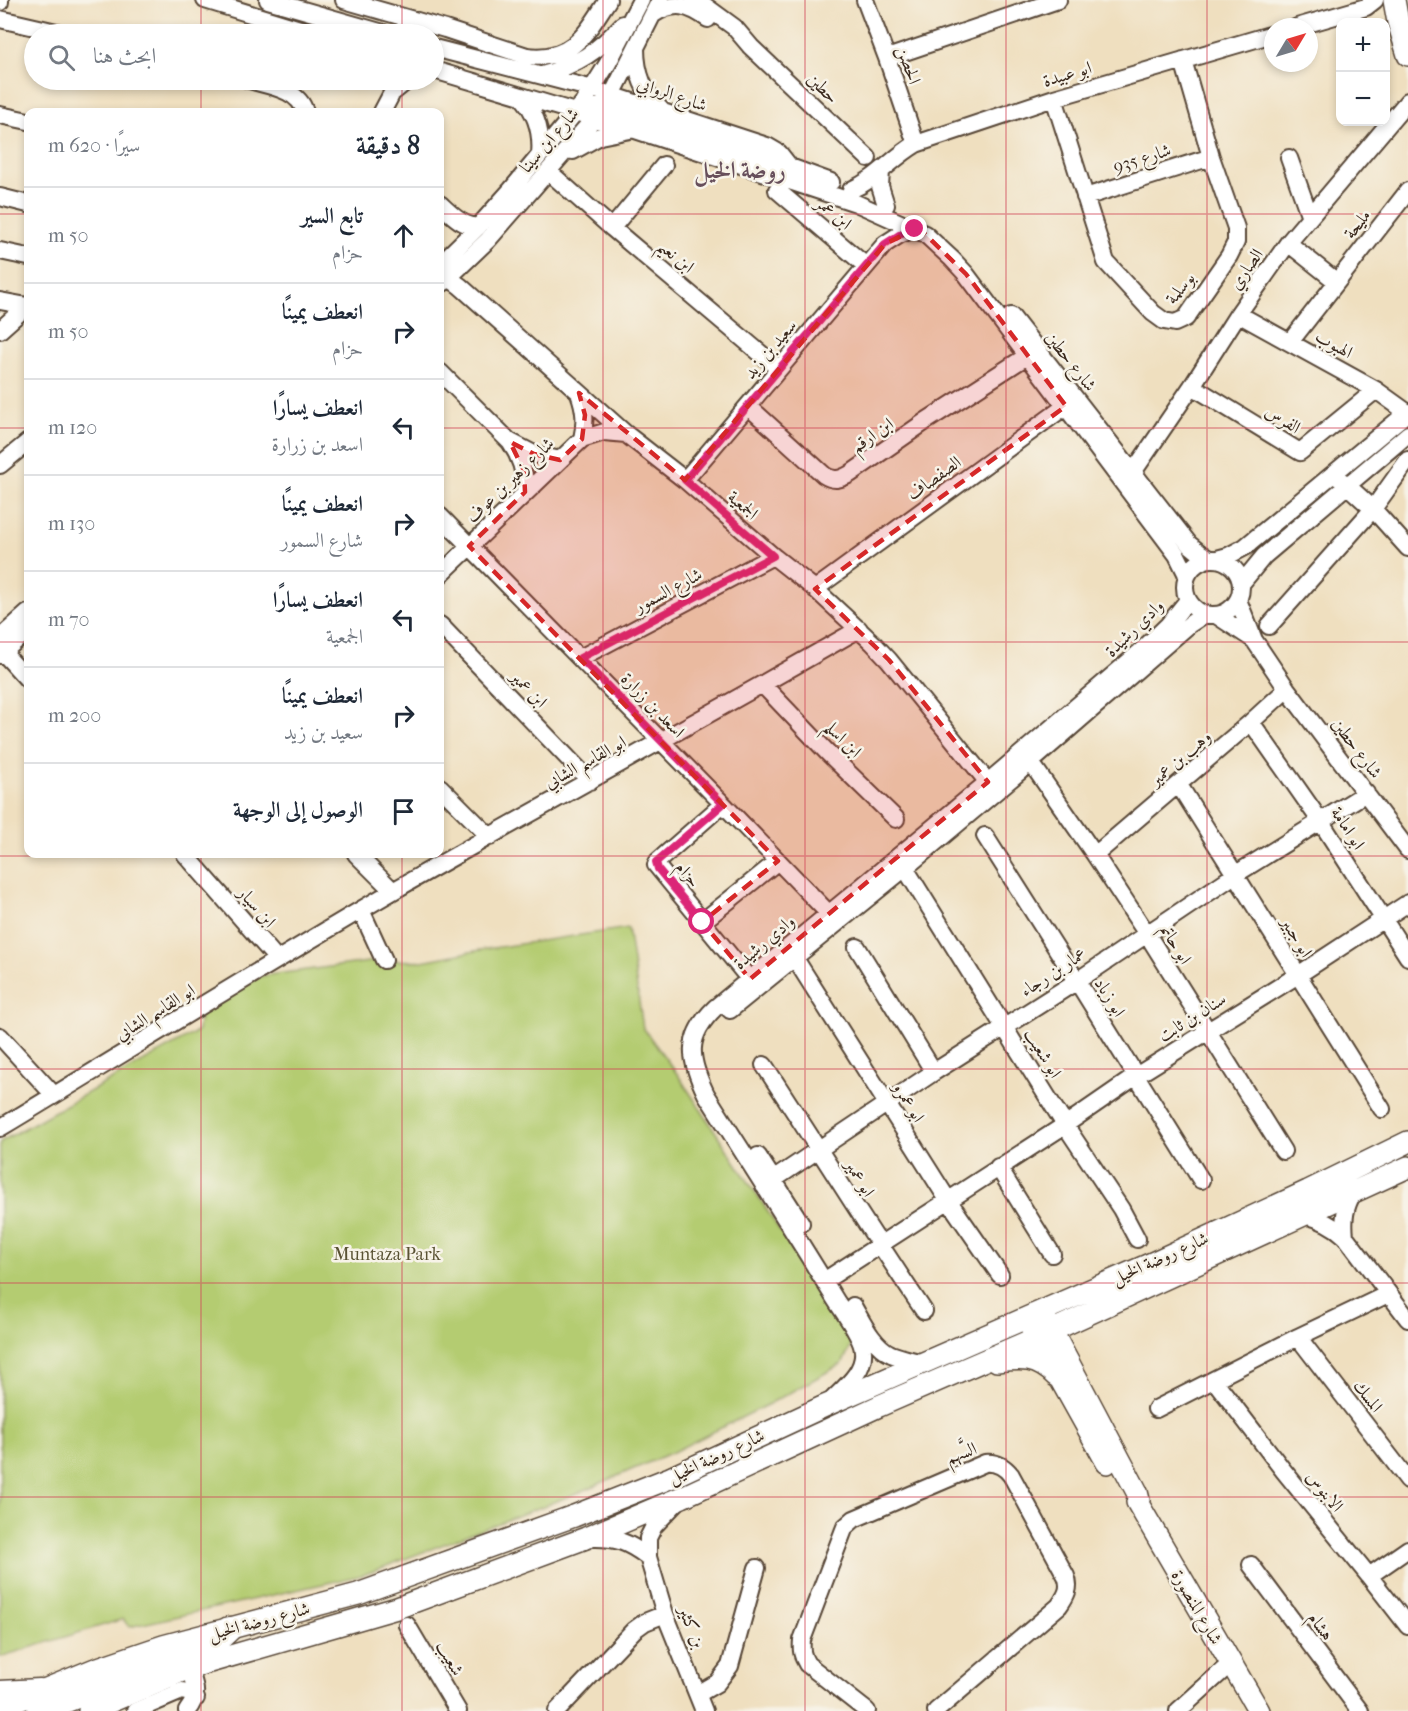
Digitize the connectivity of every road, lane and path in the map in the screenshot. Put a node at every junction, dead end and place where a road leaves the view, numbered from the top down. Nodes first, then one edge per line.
1 (205, 0) edge
2 (268, 0) edge
3 (344, 0) edge
4 (608, 0) edge
5 (697, 0) edge
6 (864, 0) edge
7 (1058, 0) edge
8 (1394, 0) edge
9 (1371, 4) edge
10 (638, 5) edge
11 (657, 7) edge
12 (0, 19) edge
13 (1318, 20) edge
14 (1398, 22) junction
15 (283, 24) edge
16 (352, 24) edge
17 (428, 24) edge
18 (24, 25) edge
19 (445, 29) joint
20 (1264, 37) edge
21 (751, 47) junction
22 (636, 48) junction
23 (444, 51) edge
24 (1408, 55) edge
25 (887, 58) junction
26 (478, 60) junction
27 (1183, 60) junction
28 (444, 73) edge
29 (540, 75) junction
30 (453, 76) junction
31 (593, 89) junction
32 (281, 90) edge
33 (391, 90) edge
34 (522, 97) junction
35 (1054, 98) junction
36 (1408, 101) edge
37 (604, 106) junction
38 (304, 108) edge
39 (384, 108) edge
40 (579, 108) junction
41 (663, 112) junction
42 (0, 115) edge
43 (24, 121) edge
44 (632, 129) junction
45 (916, 144) junction
46 (540, 155) junction
47 (1212, 157) junction
48 (868, 158) dead end
49 (1289, 158) dead end
50 (663, 165) dead end
51 (553, 166) junction
52 (790, 167) junction
53 (881, 171) junction
54 (777, 190) dead end
55 (851, 190) junction
56 (1408, 191) edge
57 (0, 197) edge
58 (1085, 197) junction
59 (24, 203) edge
60 (444, 207) edge
61 (884, 209) junction
62 (1310, 217) junction
63 (478, 227) junction
64 (612, 228) junction
65 (915, 229) junction
66 (1288, 243) junction
67 (885, 244) junction
68 (0, 251) edge
69 (24, 256) edge
70 (444, 260) edge
71 (866, 266) junction
72 (444, 278) edge
73 (444, 280) edge
74 (1337, 282) junction
75 (0, 301) edge
76 (24, 305) edge
77 (24, 309) edge
78 (1238, 314) junction
79 (0, 330) edge
80 (1290, 342) junction
81 (1027, 356) junction
82 (779, 369) junction
83 (444, 376) edge
84 (1192, 386) junction
85 (1376, 390) junction
86 (579, 393) junction
87 (1071, 402) junction
88 (748, 406) junction
89 (1408, 412) edge
90 (626, 434) junction
91 (1408, 434) edge
92 (582, 439) junction
93 (510, 442) junction
94 (24, 445) edge
95 (560, 460) junction
96 (1408, 460) edge
97 (0, 465) edge
98 (1334, 473) junction
99 (1129, 479) junction
100 (685, 480) junction
101 (1346, 485) junction
102 (525, 492) junction
103 (1373, 509) junction
104 (444, 520) edge
105 (469, 546) junction
106 (1408, 548) edge
107 (773, 556) junction
108 (1213, 559) junction
109 (444, 570) edge
110 (1187, 575) junction
111 (815, 589) junction
112 (1239, 592) junction
113 (1188, 600) junction
114 (1211, 614) junction
115 (24, 618) edge
116 (1269, 626) dead end
117 (444, 629) edge
118 (859, 629) junction
119 (24, 633) edge
120 (1254, 640) junction
121 (1, 648) edge
122 (580, 658) junction
123 (24, 675) edge
124 (763, 685) junction
125 (1287, 689) junction
126 (1251, 722) junction
127 (662, 741) junction
128 (1027, 757) junction
129 (590, 781) junction
130 (1179, 785) junction
131 (992, 787) junction
132 (444, 791) edge
133 (1366, 793) junction
134 (723, 804) junction
135 (896, 819) dead end
136 (1321, 822) junction
137 (984, 836) dead end
138 (490, 837) junction
139 (1408, 850) edge
140 (1095, 855) junction
141 (189, 858) edge
142 (360, 858) edge
143 (778, 861) junction
144 (902, 862) junction
145 (1236, 874) junction
146 (393, 891) junction
147 (1408, 903) edge
148 (361, 910) junction
149 (833, 918) junction
150 (1384, 919) junction
151 (702, 922) junction
152 (1148, 934) junction
153 (857, 947) dead end
154 (792, 953) junction
155 (1408, 957) edge
156 (277, 959) junction
157 (384, 960) dead end
158 (1298, 975) junction
159 (1077, 981) junction
160 (753, 984) junction
161 (1004, 1027) junction
162 (1206, 1031) junction
163 (0, 1036) edge
164 (764, 1065) dead end
165 (934, 1072) junction
166 (1136, 1076) junction
167 (54, 1095) junction
168 (887, 1103) junction
169 (1382, 1109) dead end
170 (1065, 1125) junction
171 (0, 1128) edge
172 (1408, 1142) edge
173 (819, 1149) junction
174 (1283, 1151) dead end
175 (998, 1167) junction
176 (1408, 1167) edge
177 (1201, 1180) dead end
178 (768, 1183) junction
179 (1353, 1193) junction
180 (948, 1200) junction
181 (1305, 1215) junction
182 (1345, 1236) junction
183 (1137, 1239) dead end
184 (879, 1245) junction
185 (1052, 1254) dead end
186 (1000, 1275) dead end
187 (829, 1278) junction
188 (1388, 1294) junction
189 (924, 1311) dead end
190 (1093, 1312) junction
191 (1406, 1312) edge
192 (1034, 1314) junction
193 (1045, 1334) junction
194 (1298, 1337) junction
195 (923, 1362) junction
196 (978, 1364) junction
197 (1214, 1380) junction
198 (1072, 1385) junction
199 (827, 1405) junction
200 (1156, 1409) dead end
201 (1408, 1480) edge
202 (682, 1497) junction
203 (586, 1538) junction
204 (1408, 1549) edge
205 (648, 1557) junction
206 (1251, 1565) dead end
207 (758, 1568) dead end
208 (1369, 1576) junction
209 (665, 1614) junction
210 (408, 1625) dead end
211 (1408, 1626) edge
212 (229, 1629) joint
213 (1230, 1665) junction
214 (189, 1668) junction
215 (0, 1693) edge
216 (698, 1694) junction
217 (39, 1701) edge
218 (191, 1704) edge
219 (0, 1708) edge
220 (89, 1711) edge
221 (135, 1711) edge
222 (458, 1711) edge
223 (557, 1711) edge
224 (704, 1711) edge
225 (867, 1711) edge
226 (936, 1711) edge
227 (1178, 1711) edge
228 (1259, 1711) edge
229 (1360, 1711) edge

1 - 15 street
2 - 16 street
3 - 17 street
4 - 19 street
5 - 21 street, حطين
6 - 25 street, الحصن
7 - 25 street
8 - 14 main road
9 - 13 street
9 - 14 street
10 - 29 street
10 - 31 street, شارع ابن سينا
11 - 21 street, حطين
11 - 22 street, شارع ابن سينا
12 - 18 street
14 - 24 main road
19 - 26 street
20 - 27 street, ابو عبيدة
21 - 48 street, حطين
22 - 37 street, شارع ابن سينا
22 - 41 street
23 - 26 street, شارع الروابي
25 - 45 street, الحصن
26 - 29 street, شارع الروابي
27 - 35 street, ابو عبيدة
27 - 47 street, بوسلمة
28 - 30 street, شارع الروابي
29 - 31 street, شارع الروابي
30 - 34 street, شارع الروابي
30 - 40 street
31 - 37 street, شارع الروابي
31 - 40 street, شارع ابن سينا
32 - 38 street
33 - 39 street
34 - 40 street, شارع الروابي
34 - 46 street
35 - 45 street, ابو عبيدة
35 - 58 street, بوسلمة
36 - 62 street, الصاري
37 - 40 street, شارع الروابي
37 - 40 street
37 - 41 street, شارع الروابي
37 - 44 street
37 - 51 street, شارع ابن سينا
37 - 52 street
40 - 46 street, شارع ابن سينا
41 - 52 street, شارع الروابي
42 - 43 street
44 - 51 street
44 - 61 street, شارع الروابي
45 - 53 street, ابو عبيدة
46 - 63 street, شارع ابن سينا
47 - 58 street, شارع 935
47 - 58 street, بوسلمة
49 - 62 street
50 - 64 street
51 - 64 street, ابن نعيم
51 - 72 street, شارع ابن سينا
52 - 55 street, شارع الروابي
53 - 55 street, ابو عبيدة
53 - 61 street
54 - 71 street, ابن عمر
55 - 61 street, شارع الروابي
56 - 74 street, مليحة
57 - 59 street
60 - 63 street
61 - 65 street, شارع الروابي
61 - 67 street
61 - 87 street, شارع حطين
62 - 66 street, الصاري
63 - 70 street, شارع ابن سينا
64 - 82 street, ابن نعيم
65 - 67 street, سعيد بن زيد
65 - 81 street, شارع حطين
66 - 74 street
66 - 78 street, الصاري
67 - 71 street, سعيد بن زيد
68 - 69 street
71 - 82 street, سعيد بن زيد
73 - 86 street, الجمعية
74 - 80 street, مليحة
75 - 76 street
77 - 79 street
78 - 80 street, الهبوب
78 - 84 street, الصاري
80 - 85 street, الهبوب
81 - 87 street, شارع حطين
81 - 88 street, ابن ارقم
82 - 88 street, سعيد بن زيد
83 - 93 street
84 - 85 street, الفرس
84 - 99 street, الصاري
85 - 89 street, الهبوب
86 - 90 street, الجمعية
86 - 92 street, شارع زهير بن عوف
87 - 99 street, شارع حطين
87 - 111 street, الصفصاف
88 - 100 street, سعيد بن زيد
89 - 98 street
90 - 92 street, شارع زهير بن عوف
90 - 100 street, الجمعية
91 - 101 street
92 - 95 street, شارع زهير بن عوف
93 - 95 street
93 - 102 street
94 - 97 street
95 - 102 street, شارع زهير بن عوف
96 - 103 street
98 - 101 street
98 - 108 street
99 - 108 street, شارع حطين
99 - 110 street, شارع حطين
100 - 107 street, الجمعية
101 - 103 street
101 - 112 street
102 - 105 street, شارع زهير بن عوف
103 - 106 street
103 - 116 street
104 - 105 street, اسعد بن زرارة
105 - 109 street, شارع زهير بن عوف
105 - 122 street, اسعد بن زرارة
107 - 111 street, الجمعية
107 - 122 street, شارع السمور
108 - 110 street
108 - 112 street
110 - 113 street
111 - 118 street, الجمعية
112 - 114 street
112 - 120 street, شارع حطين
113 - 114 street
113 - 128 street, وادي رشيدة
114 - 120 street, شارع حطين
114 - 128 street, وادي رشيدة
115 - 121 street
117 - 129 street, ابن عمير
118 - 124 street, ابو القاسم الشابي
118 - 131 street, الجمعية
119 - 121 street
120 - 125 street, شارع حطين
121 - 123 street
122 - 127 street, اسعد بن زرارة
124 - 127 street, ابو القاسم الشابي
124 - 135 street, ابن اسلم
125 - 126 street, وهب بن عمير
125 - 133 street, شارع حطين
126 - 130 street, وهب بن عمير
126 - 136 street, ابو امامة
127 - 129 street, ابو القاسم الشابي
127 - 134 street, اسعد بن زرارة
128 - 131 street, وادي رشيدة
128 - 140 street, ابو حاتم
129 - 138 street, ابو القاسم الشابي
130 - 140 street, وهب بن عمير
130 - 145 street, ابو جبير
131 - 144 street, وادي رشيدة
132 - 138 street
133 - 136 street, عمار بن رجاء
133 - 139 street, شارع حطين
134 - 143 street, اسعد بن زرارة
134 - 151 street, حزام
136 - 145 street, عمار بن رجاء
136 - 150 street, ابو امامة
137 - 159 street, ابو زياد
138 - 146 street, ابو القاسم الشابي
140 - 152 street, ابو حاتم
141 - 156 street, ابن سيار
142 - 146 street
143 - 149 street, اسعد بن زرارة
143 - 151 street
144 - 149 street, وادي رشيدة
144 - 161 street, ابو شعيب
145 - 152 street, عمار بن رجاء
145 - 158 street, ابو جبير
146 - 148 street, ابو القاسم الشابي
147 - 150 street, سنان بن ثابت
148 - 156 street, ابو القاسم الشابي
148 - 157 street
149 - 154 street, وادي رشيدة
150 - 155 street, ابو امامة
150 - 158 street, سنان بن ثابت
151 - 160 street, حزام
152 - 159 street, عمار بن رجاء
152 - 162 street, ابو حاتم
153 - 165 street
154 - 160 street, وادي رشيدة
154 - 168 street, ابو عمرو
156 - 167 street, ابو القاسم الشابي
158 - 162 street, سنان بن ثابت
158 - 169 street, ابو جبير
159 - 161 street, عمار بن رجاء
159 - 166 street, ابو زياد
160 - 178 street, وادي رشيدة
161 - 165 street, عمار بن رجاء
161 - 170 street, ابو شعيب
162 - 166 street, سنان بن ثابت
162 - 174 street, ابو حاتم
163 - 167 street
164 - 173 street, ابو عمير
165 - 168 street, عمار بن رجاء
166 - 170 street, سنان بن ثابت
166 - 177 street, ابو زياد
167 - 171 street, ابو القاسم الشابي
168 - 173 street, عمار بن رجاء
168 - 180 street, ابو عمرو
170 - 175 street, سنان بن ثابت
170 - 183 street, ابو شعيب
172 - 192 main road, شارع روضة الخيل
173 - 178 street, عمار بن رجاء
173 - 184 street, ابو عمير
175 - 180 street, سنان بن ثابت
175 - 185 street
176 - 179 main road, شارع روضة الخيل
178 - 187 street, وادي رشيدة
179 - 181 main road, شارع روضة الخيل
179 - 182 street
180 - 184 street, سنان بن ثابت
180 - 186 street, ابو عمرو
181 - 182 street
181 - 190 main road, شارع روضة الخيل
182 - 188 street
184 - 187 street, سنان بن ثابت
184 - 189 street, ابو عمير
187 - 195 street, وادي رشيدة
187 - 199 street, وادي رشيدة
188 - 191 street
188 - 194 street
190 - 193 main road, شارع روضة الخيل
190 - 198 main road
192 - 193 main road, شارع المنصورة
192 - 195 main road, شارع روضة الخيل
193 - 196 main road, شارع روضة الخيل
193 - 198 main road, شارع المنصورة
194 - 197 street
194 - 201 street, المسك
195 - 199 main road, شارع روضة الخيل
196 - 198 main road
196 - 202 main road, شارع روضة الخيل
197 - 200 street
197 - 208 street, الابنوس
198 - 213 main road, شارع المنصورة
199 - 212 main road, شارع روضة الخيل
202 - 203 main road, شارع روضة الخيل
202 - 205 street, بن كثير
203 - 205 street
203 - 214 main road, شارع روضة الخيل
204 - 208 street
205 - 209 street, بن كثير
206 - 229 street, هشام
207 - 216 street
208 - 211 street, الابنوس
209 - 216 street, بن كثير
209 - 223 street
210 - 222 street, شعيب
212 - 217 highway
213 - 227 street
213 - 228 main road, شارع المنصورة
214 - 218 street
214 - 220 main road, شارع روضة الخيل
215 - 217 highway
216 - 224 street, بن كثير
217 - 219 main road
218 - 221 street
225 - 226 street, السَّهم

